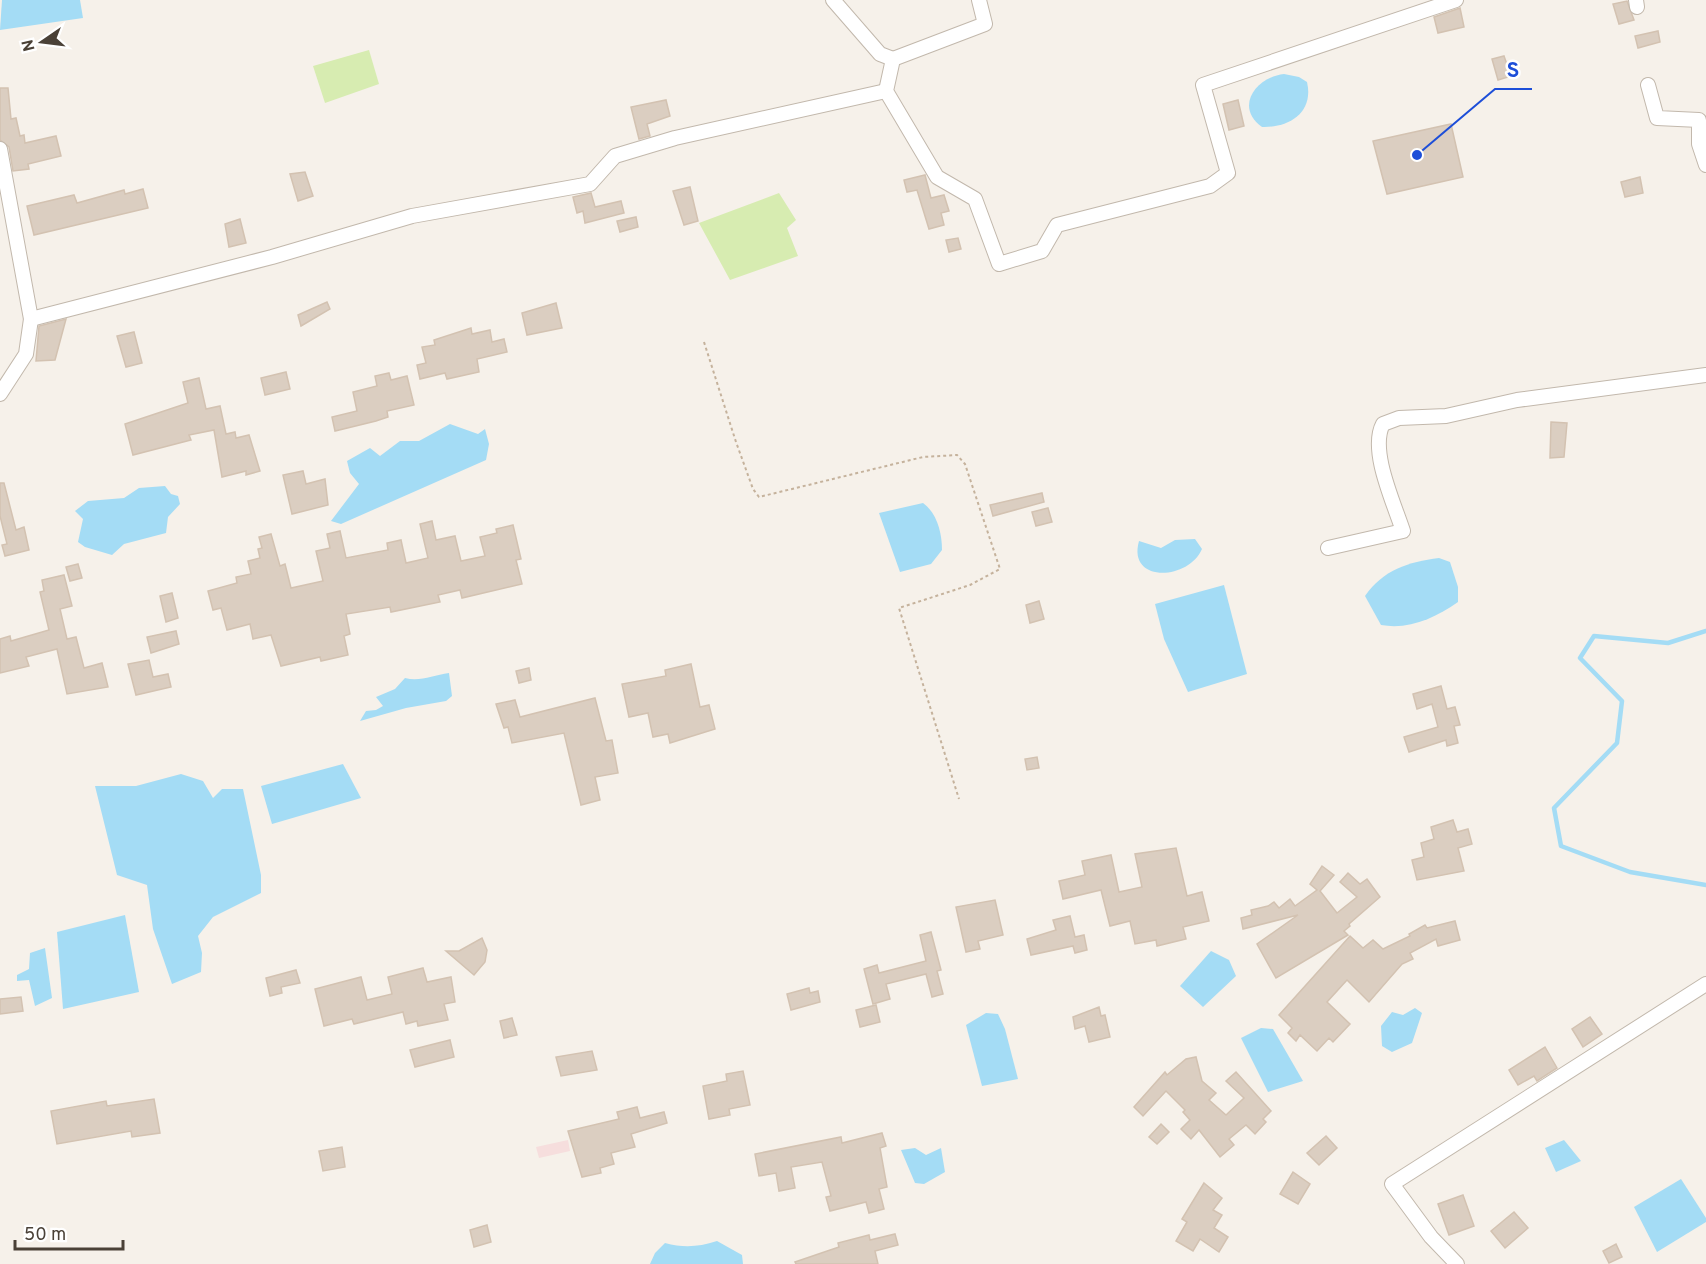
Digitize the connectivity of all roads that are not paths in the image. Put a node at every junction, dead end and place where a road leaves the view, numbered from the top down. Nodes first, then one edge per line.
1 (833, 0) edge
2 (979, 0) edge
3 (1456, 0) edge
4 (893, 60) junction
5 (1648, 85) dead end
6 (886, 91) junction
7 (0, 149) edge
8 (1706, 165) edge
9 (31, 319) junction
10 (1706, 375) edge
11 (0, 394) edge
12 (1328, 548) dead end
13 (1706, 984) edge
14 (1457, 1264) edge

1 - 4 street
2 - 4 street
3 - 6 street
4 - 6 street
5 - 8 street
6 - 9 street
7 - 9 street
9 - 11 street
10 - 12 street
13 - 14 street

